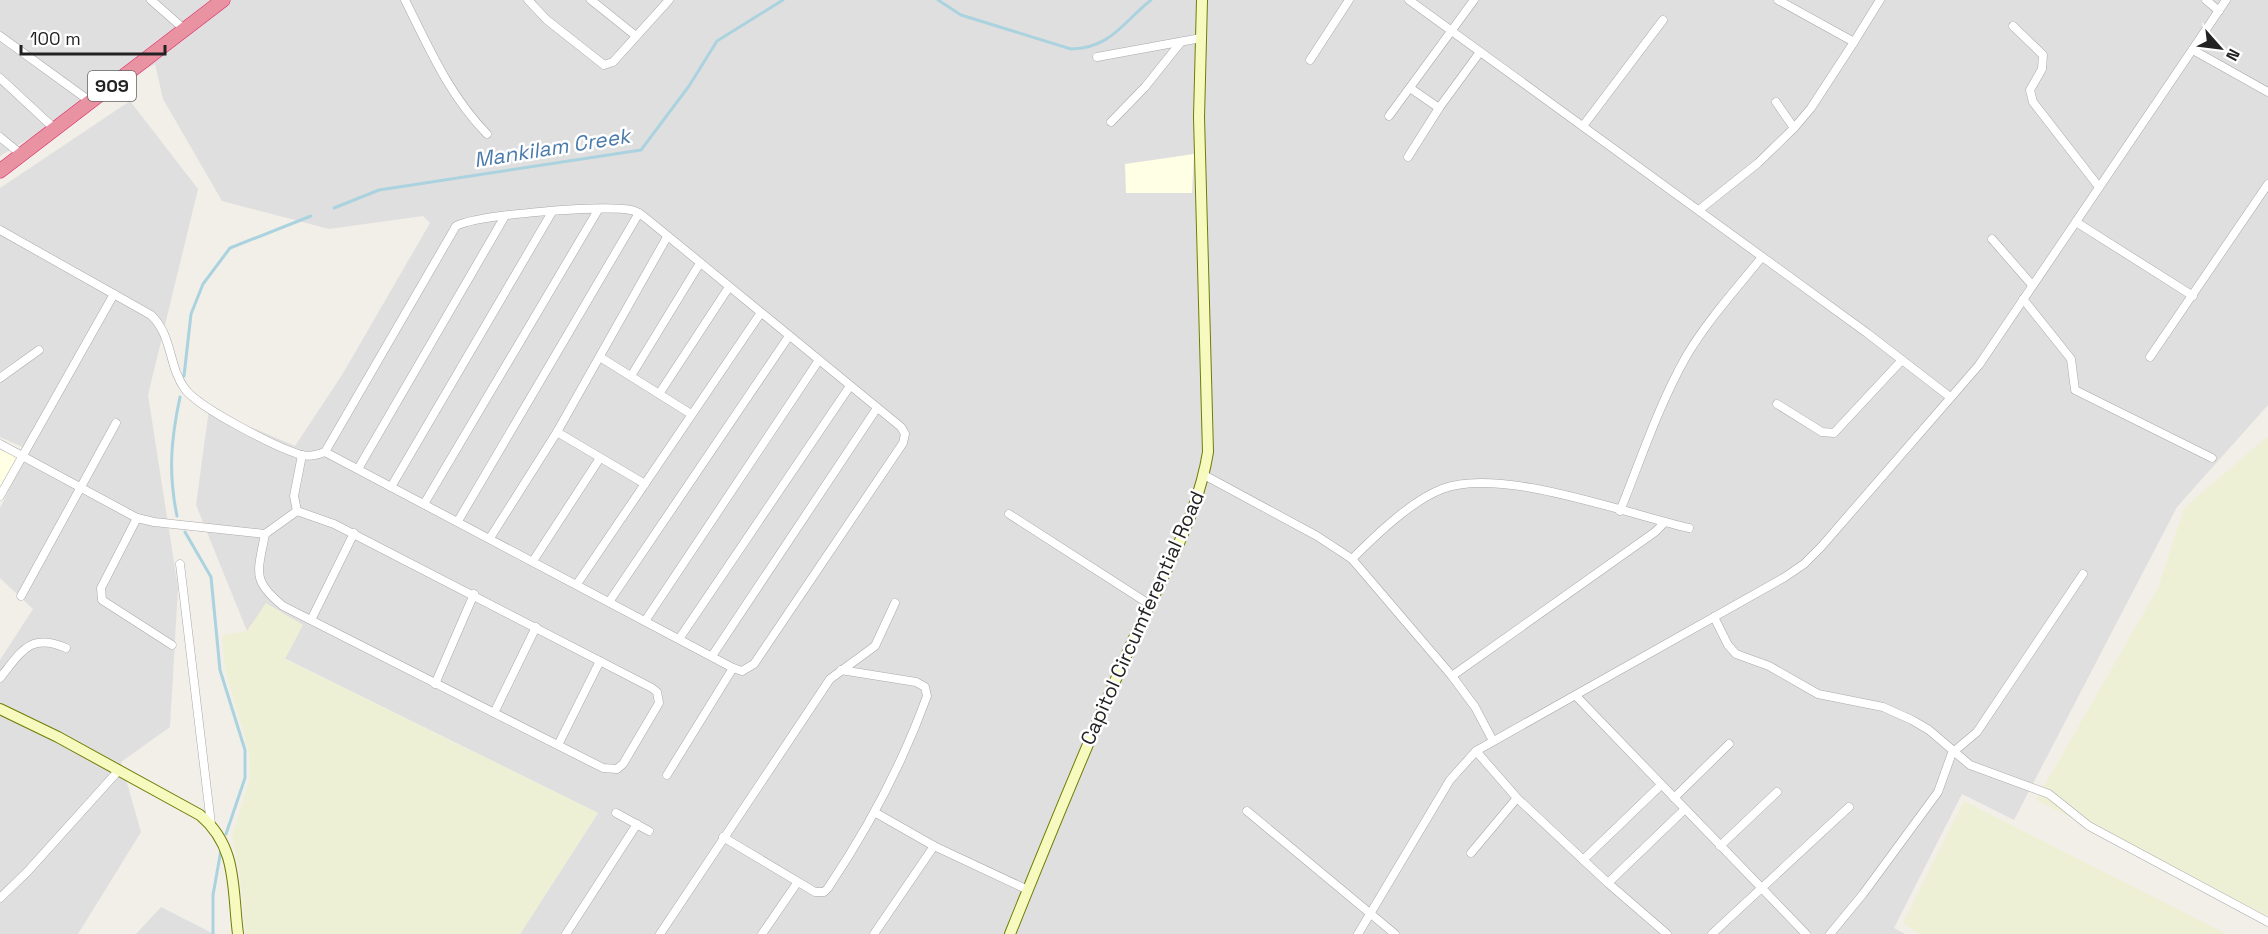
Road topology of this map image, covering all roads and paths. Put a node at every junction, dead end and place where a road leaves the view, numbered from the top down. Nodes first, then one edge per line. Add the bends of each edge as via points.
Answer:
1 (152, 0) edge
2 (223, 0) edge
3 (405, 0) edge
4 (528, 0) edge
5 (591, 0) edge
6 (1202, 0) edge
7 (1349, 0) edge
8 (1409, 0) edge
9 (1474, 0) edge
10 (1778, 0) edge
11 (1880, 0) edge
12 (2206, 0) edge
13 (2226, 0) edge
14 (664, 1) edge
15 (2218, 11) junction
16 (1663, 20) dead end
17 (2013, 26) dead end
18 (184, 29) junction
19 (1452, 32) junction
20 (0, 36) edge
21 (636, 36) junction
22 (1201, 38) junction
23 (1181, 42) junction
24 (1854, 42) junction
25 (2193, 50) junction
26 (1480, 52) junction
27 (1097, 57) dead end
28 (1310, 60) dead end
29 (0, 78) edge
30 (1410, 88) junction
31 (2268, 92) edge
32 (91, 102) junction
33 (1776, 102) dead end
34 (1439, 108) junction
35 (1389, 116) dead end
36 (1111, 122) dead end
37 (1583, 126) junction
38 (1794, 128) junction
39 (56, 130) junction
40 (487, 134) dead end
41 (0, 137) edge
42 (22, 155) junction
43 (1408, 157) dead end
44 (0, 171) edge
45 (2268, 184) edge
46 (2100, 188) junction
47 (598, 210) junction
48 (1699, 210) junction
49 (552, 212) junction
50 (639, 213) junction
51 (505, 216) junction
52 (2076, 222) junction
53 (0, 230) edge
54 (667, 237) junction
55 (1992, 239) dead end
56 (1762, 257) junction
57 (700, 263) junction
58 (2032, 285) junction
59 (729, 287) junction
60 (114, 294) junction
61 (2193, 296) junction
62 (2023, 299) junction
63 (760, 314) junction
64 (789, 336) junction
65 (39, 350) dead end
66 (600, 357) junction
67 (2150, 357) dead end
68 (819, 360) junction
69 (1902, 360) junction
70 (631, 376) junction
71 (0, 378) edge
72 (849, 386) junction
73 (659, 394) junction
74 (1950, 397) junction
75 (1777, 404) dead end
76 (877, 408) junction
77 (691, 414) junction
78 (116, 423) dead end
79 (557, 432) junction
80 (0, 444) edge
81 (325, 452) junction
82 (302, 455) junction
83 (24, 456) junction
84 (600, 458) junction
85 (2212, 458) dead end
86 (358, 470) junction
87 (1204, 476) junction
88 (645, 484) junction
89 (391, 487) junction
90 (82, 488) junction
91 (0, 496) edge
92 (424, 504) junction
93 (297, 511) junction
94 (1620, 511) junction
95 (1009, 514) dead end
96 (137, 518) junction
97 (458, 521) junction
98 (1664, 523) junction
99 (1689, 528) dead end
100 (265, 534) junction
101 (354, 534) junction
102 (490, 538) junction
103 (1352, 559) junction
104 (533, 561) junction
105 (180, 564) dead end
106 (2083, 574) dead end
107 (577, 584) junction
108 (474, 594) junction
109 (21, 596) dead end
110 (609, 602) junction
111 (895, 603) dead end
112 (1149, 604) junction
113 (1714, 617) junction
114 (311, 620) junction
115 (645, 621) junction
116 (536, 627) junction
117 (680, 639) junction
118 (172, 645) dead end
119 (66, 648) dead end
120 (712, 656) junction
121 (600, 661) junction
122 (733, 668) junction
123 (841, 670) junction
124 (1452, 676) junction
125 (0, 678) edge
126 (435, 684) junction
127 (1576, 696) junction
128 (2, 713) edge
129 (494, 713) junction
130 (1493, 741) junction
131 (1730, 744) dead end
132 (558, 745) junction
133 (1476, 752) junction
134 (1952, 753) junction
135 (119, 770) junction
136 (667, 774) dead end
137 (1661, 784) junction
138 (1777, 792) dead end
139 (1517, 798) junction
140 (1674, 798) junction
141 (1849, 807) dead end
142 (1685, 809) junction
143 (1247, 811) dead end
144 (616, 813) dead end
145 (876, 813) junction
146 (211, 824) junction
147 (637, 824) junction
148 (649, 831) dead end
149 (723, 837) junction
150 (934, 846) junction
151 (1720, 846) junction
152 (1471, 853) dead end
153 (1583, 860) junction
154 (797, 883) junction
155 (1608, 883) junction
156 (1762, 889) junction
157 (1028, 890) junction
158 (0, 898) edge
159 (1370, 914) junction
160 (2268, 922) edge
161 (1717, 933) edge
162 (238, 934) edge
163 (566, 934) edge
164 (660, 934) edge
165 (762, 934) edge
166 (874, 934) edge
167 (1010, 934) edge
168 (1358, 934) edge
169 (1395, 934) edge
170 (1667, 934) edge
171 (1806, 934) edge
172 (1830, 934) edge

1 - 18 street
2 - 18 highway, 909
3 - 40 street via 447,83
4 - 21 street via 604,65 613,62
5 - 21 street
6 - 22 main road, Capitol Circumferential Road
7 - 28 street
8 - 19 street
9 - 19 street
10 - 24 street
11 - 24 street
12 - 15 street
13 - 15 street
14 - 21 street
15 - 25 street
16 - 37 street
17 - 46 street via 2043,55 2042,69 2030,90 2033,102
18 - 32 highway, 909
19 - 26 street
19 - 30 street
20 - 32 street
22 - 23 street
22 - 87 main road, Capitol Circumferential Road via 1200,193 1208,452
23 - 27 street
23 - 36 street
24 - 38 street
25 - 31 street
25 - 46 street
26 - 34 street
26 - 37 street
29 - 39 street
30 - 34 street
30 - 35 street
32 - 39 highway, 909
33 - 38 street
34 - 43 street
37 - 48 street
38 - 48 street
39 - 42 highway, 909
41 - 42 street
42 - 44 highway, 909
45 - 61 street
46 - 52 street
47 - 49 street
47 - 50 street
47 - 92 street
48 - 56 street
49 - 51 street
49 - 89 street
50 - 54 street
50 - 97 street
51 - 81 street via 463,223 452,231
51 - 86 street
52 - 58 street
52 - 61 street
53 - 60 street
54 - 57 street
54 - 66 street
55 - 58 street
56 - 69 street
56 - 94 street via 1686,357
57 - 59 street
57 - 70 street
58 - 62 street
59 - 63 street
59 - 73 street
60 - 82 street via 160,324 178,377 192,396 249,431
60 - 83 street
61 - 67 street
62 - 74 street via 1979,364
62 - 85 street via 2071,359 2075,390
63 - 64 street
63 - 77 street
64 - 68 street
64 - 110 street
65 - 71 street
66 - 70 street
66 - 79 street
68 - 72 street
68 - 115 street
69 - 74 street
69 - 75 street via 1834,433 1822,432
70 - 73 street
72 - 76 street
72 - 117 street
73 - 77 street
74 - 113 street via 1804,564
76 - 120 street
76 - 122 street via 903,430 903,443 754,664 742,671
77 - 88 street
78 - 90 street
79 - 84 street
79 - 102 street
80 - 83 street
81 - 82 street
81 - 86 street
82 - 93 street via 294,496
83 - 90 street
83 - 91 street
84 - 88 street
84 - 104 street
86 - 89 street
87 - 103 street
87 - 112 main road, Capitol Circumferential Road via 1186,526
88 - 107 street
89 - 92 street
90 - 96 street
90 - 109 street
92 - 97 street
93 - 100 street
93 - 101 street
94 - 98 street
94 - 103 street via 1512,484 1452,485 1392,522
95 - 112 street
96 - 100 street via 168,525
96 - 118 street via 101,588 102,600
97 - 102 street
98 - 99 street
98 - 124 street
100 - 114 street via 259,570 263,589 283,606
101 - 108 street
101 - 114 street
102 - 104 street
103 - 124 street
104 - 107 street
105 - 146 street
106 - 134 street via 1977,732
107 - 110 street
108 - 116 street
108 - 126 street
110 - 115 street
111 - 123 street via 875,646
112 - 157 main road, Capitol Circumferential Road via 1072,776
113 - 127 street
113 - 134 street via 1736,654 1768,666 1818,694 1894,712 1929,730
114 - 126 street
115 - 117 street
116 - 121 street
116 - 129 street
117 - 120 street
119 - 125 street via 49,640 30,644
120 - 122 street
121 - 132 street
121 - 132 street via 657,692 659,703 617,769 603,768
122 - 136 street
123 - 145 street via 916,681 927,692 898,771
123 - 149 street via 821,691
124 - 130 street
126 - 129 street
127 - 130 street
127 - 137 street
128 - 135 main road
129 - 132 street
130 - 133 street
131 - 140 street
133 - 139 street
133 - 159 street via 1450,780
134 - 160 street via 1985,772 2049,794 2108,837
134 - 172 street via 1938,792
135 - 146 main road
135 - 158 street
137 - 140 street
137 - 153 street
138 - 151 street
139 - 152 street
139 - 153 street
140 - 142 street
141 - 156 street
142 - 151 street
142 - 155 street
143 - 159 street
144 - 147 street
145 - 150 street
145 - 154 street via 824,892
146 - 162 main road via 228,852
147 - 148 street
147 - 163 street
149 - 154 street
149 - 164 street
150 - 157 street
150 - 166 street
151 - 156 street
153 - 155 street
154 - 165 street
155 - 170 street
156 - 161 street
156 - 171 street
157 - 167 main road, Capitol Circumferential Road
159 - 168 street
159 - 169 street

